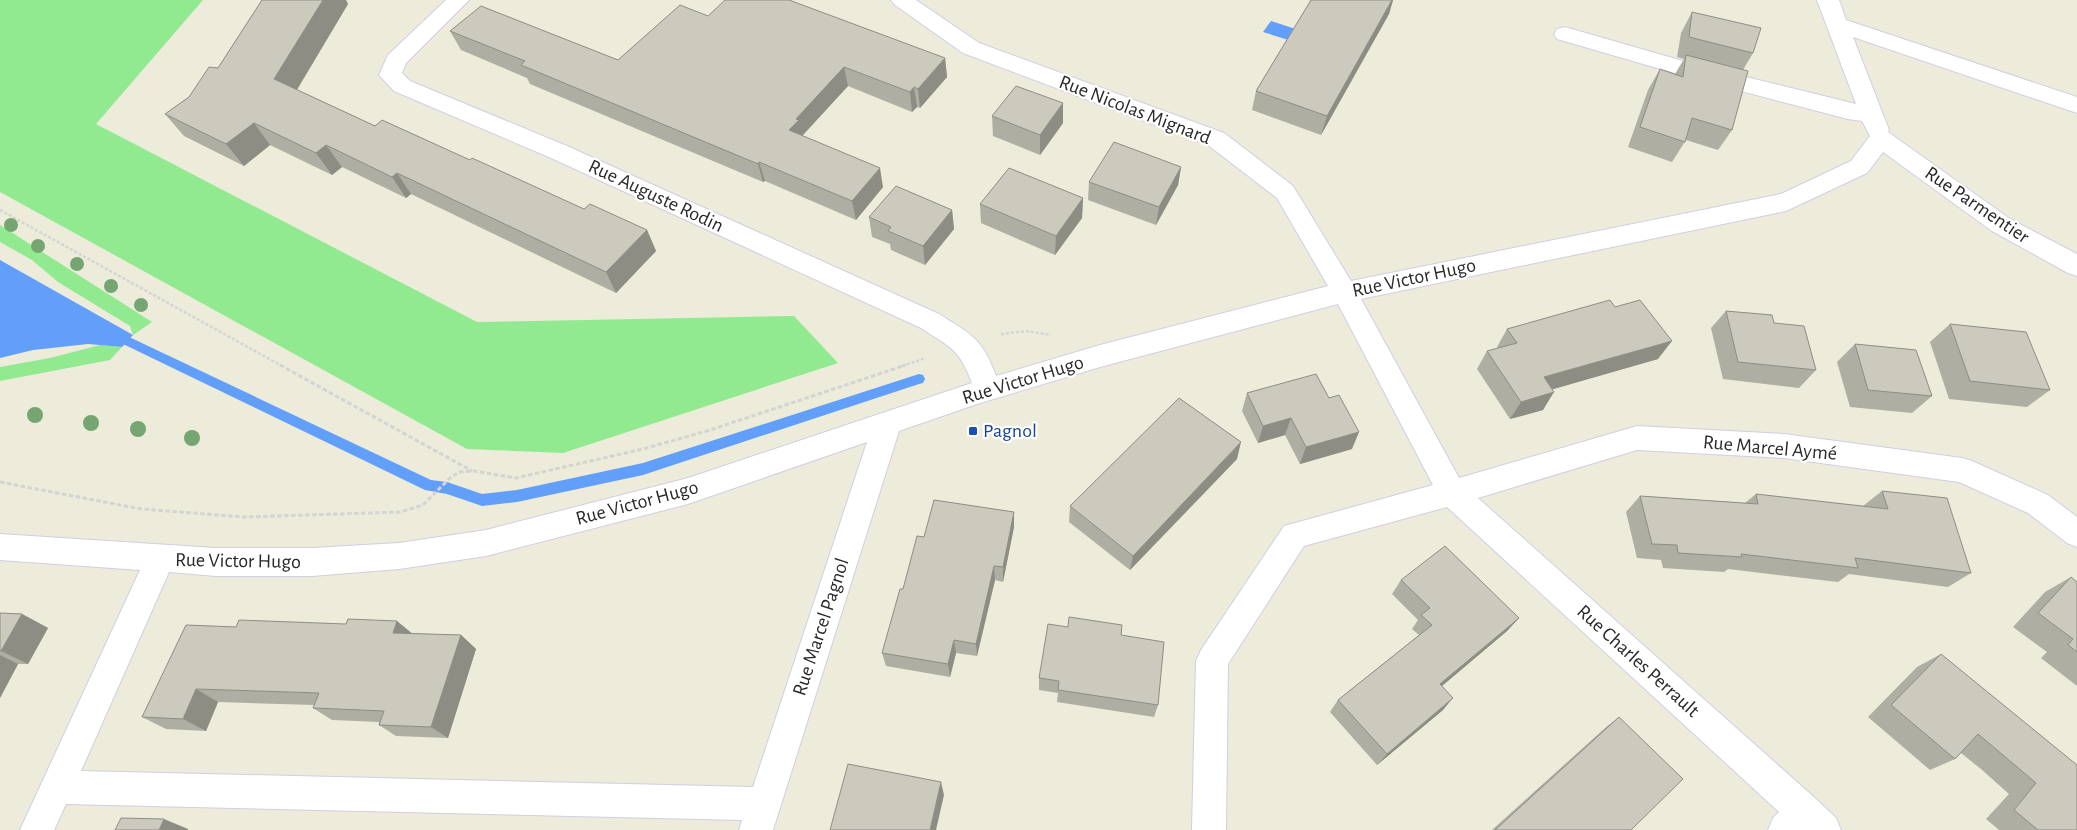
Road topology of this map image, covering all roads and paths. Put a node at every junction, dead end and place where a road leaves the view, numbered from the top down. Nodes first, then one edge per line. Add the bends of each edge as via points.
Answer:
1 (458, 0) edge
2 (902, 0) edge
3 (1828, 0) edge
4 (1837, 24) junction
5 (1565, 34) dead end
6 (2077, 105) edge
7 (1871, 114) junction
8 (1881, 138) junction
9 (0, 210) edge
10 (2077, 266) edge
11 (1345, 292) junction
12 (1052, 336) dead end
13 (966, 344) junction
14 (988, 390) junction
15 (886, 424) junction
16 (474, 471) junction
17 (0, 482) edge
18 (1452, 493) junction
19 (2077, 534) edge
20 (0, 547) edge
21 (160, 559) junction
22 (56, 788) junction
23 (760, 817) edge
24 (1804, 824) edge
25 (37, 830) edge
26 (1208, 830) edge

1 - 13 street, Rue Auguste Rodin via 396,60 390,76 402,86 559,152 930,322
2 - 11 street, Rue Nicolas Mignard via 971,48 1216,139 1284,192
3 - 4 street
4 - 6 street
4 - 7 street
5 - 7 street via 1694,72
7 - 8 street
8 - 10 street, Rue Parmentier via 2001,225
8 - 11 street, Rue Victor Hugo via 1859,167 1786,202
9 - 16 path
11 - 14 street, Rue Victor Hugo via 1100,356
11 - 18 street, Rue Charles Perrault
12 - 13 path via 1034,331 1014,331
13 - 14 street, Rue Auguste Rodin via 977,360
13 - 16 path via 707,431 643,449 516,478
14 - 15 street, Rue Victor Hugo
15 - 21 street, Rue Victor Hugo via 688,491 486,544 399,556 312,562
15 - 23 street, Rue Marcel Pagnol
16 - 17 path via 459,472 423,505 400,512 245,517 141,509
18 - 19 street, Rue Marcel Aymé via 1637,438 1784,446 1962,470 2038,504
18 - 24 street, Rue Charles Perrault
18 - 26 street via 1294,535 1212,661
20 - 21 street, Rue Victor Hugo
21 - 22 street
22 - 23 street
22 - 25 street

